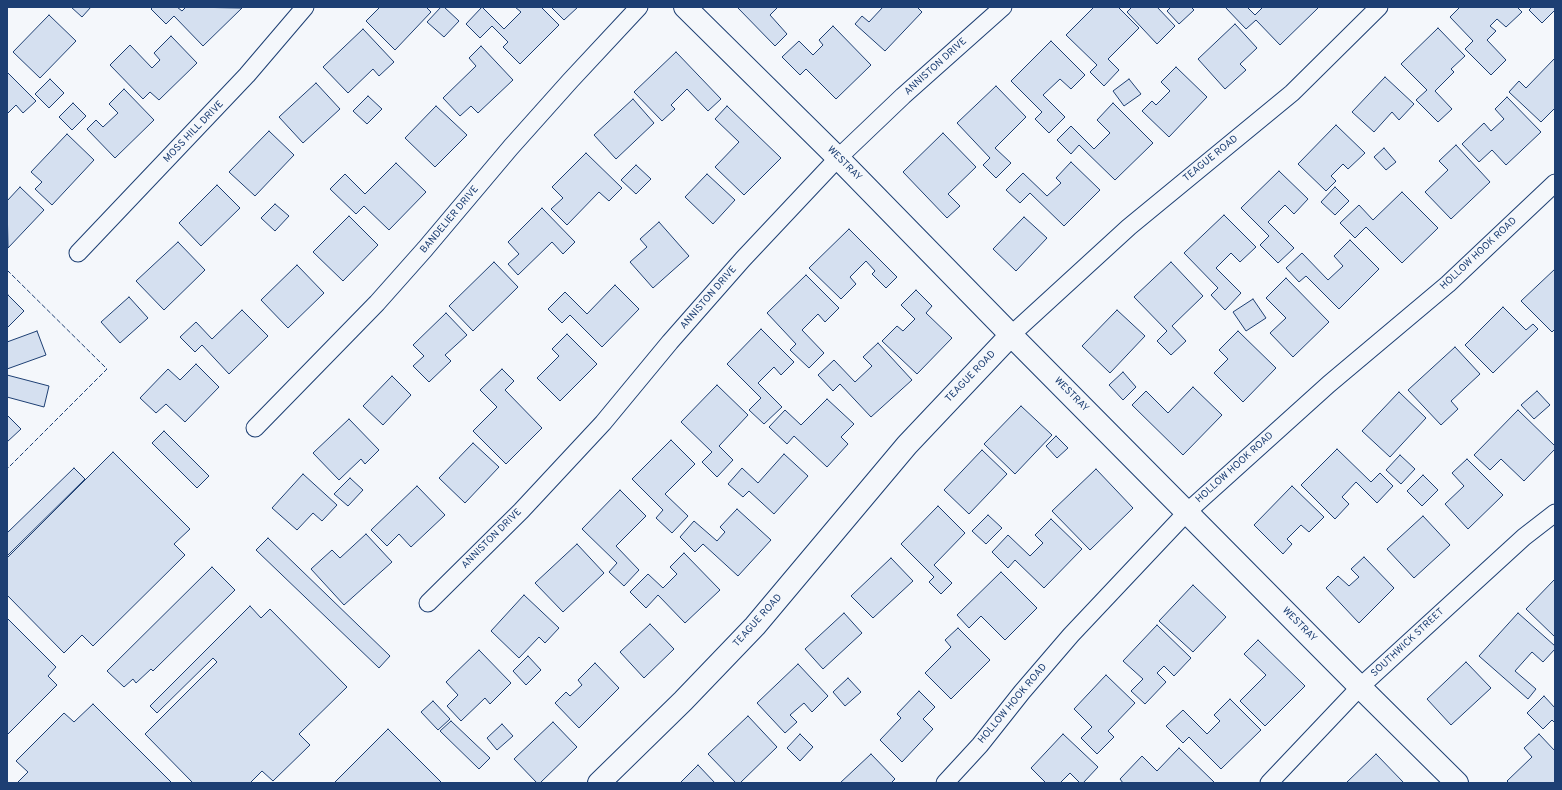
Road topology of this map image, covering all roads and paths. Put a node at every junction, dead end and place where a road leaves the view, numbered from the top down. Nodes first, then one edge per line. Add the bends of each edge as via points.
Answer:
1 (305, 7) edge
2 (639, 7) edge
3 (685, 7) edge
4 (1003, 7) edge
5 (1379, 7) edge
6 (838, 158) junction
7 (1555, 183) edge
8 (78, 253) dead end
9 (1011, 336) junction
10 (255, 428) dead end
11 (1187, 512) junction
12 (1555, 513) edge
13 (428, 602) dead end
14 (1360, 687) junction
15 (599, 783) edge
16 (945, 783) edge
17 (1269, 783) edge
18 (1457, 783) edge

1 - 8 street, MOSS HILL DRIVE via 247,75
2 - 10 street, BANDELIER DRIVE via 536,120 377,303
3 - 6 street, WESTRAY
4 - 6 street, ANNISTON DRIVE
5 - 9 street, TEAGUE ROAD via 1292,93 1129,227
6 - 9 street, WESTRAY
6 - 13 street, ANNISTON DRIVE via 743,259 603,423 521,511
7 - 11 street, HOLLOW HOOK ROAD via 1448,284 1329,384
9 - 11 street, WESTRAY
9 - 15 street, TEAGUE ROAD via 907,445 755,626
11 - 14 street, WESTRAY
11 - 16 street, HOLLOW HOOK ROAD via 1071,635 980,745
12 - 14 street, SOUTHWICK STREET via 1524,537
14 - 17 street, SOUTHWICK STREET
14 - 18 street, WESTRAY

